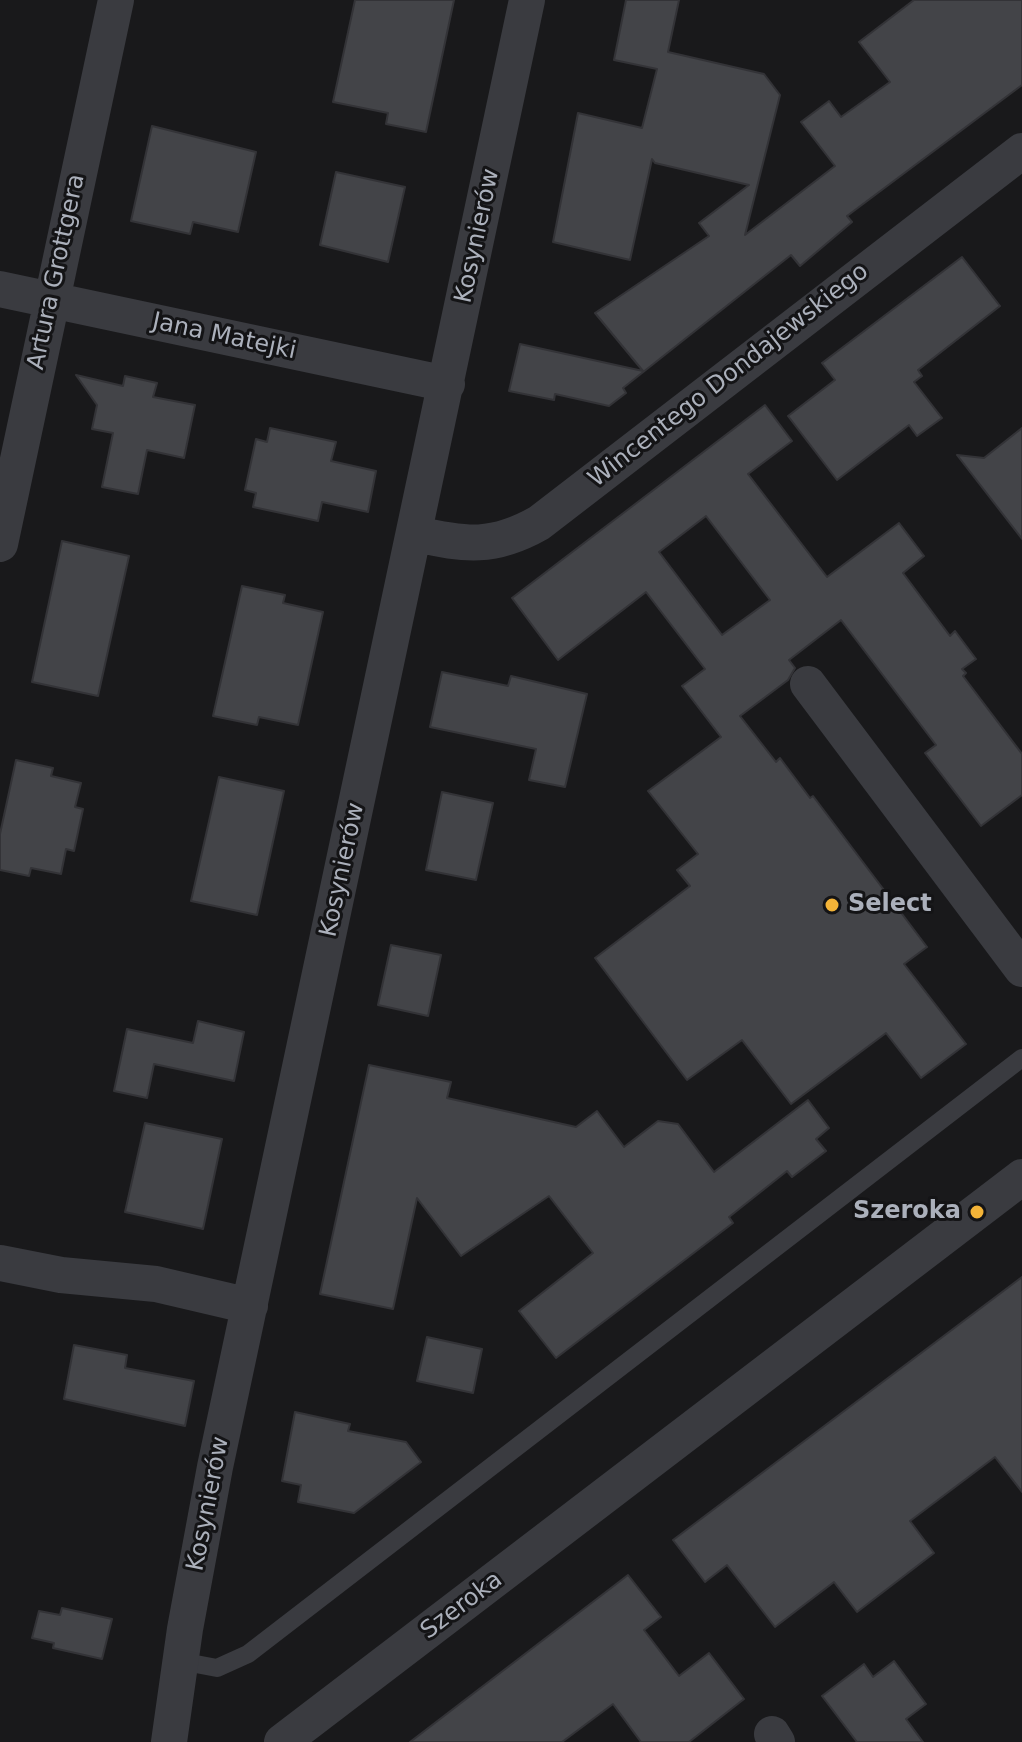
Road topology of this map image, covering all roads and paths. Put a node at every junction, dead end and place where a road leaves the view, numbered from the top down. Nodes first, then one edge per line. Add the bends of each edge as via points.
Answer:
1 (116, 0) edge
2 (527, 0) edge
3 (1022, 151) edge
4 (0, 289) edge
5 (51, 300) junction
6 (447, 384) junction
7 (416, 534) junction
8 (0, 544) edge
9 (808, 684) dead end
10 (1022, 969) edge
11 (1022, 1058) edge
12 (1022, 1177) edge
13 (0, 1263) edge
14 (250, 1306) junction
15 (180, 1661) junction
16 (162, 1738) edge
17 (282, 1742) edge

1 - 5 street, Artura Grottgera
2 - 6 street, Kosynierów
3 - 7 street, Wincentego Dondajewskiego via 539,523 488,544
4 - 5 street, Jana Matejki
5 - 6 street, Jana Matejki
5 - 8 street, Artura Grottgera
6 - 7 street, Kosynierów
7 - 14 street, Kosynierów
9 - 10 street
11 - 15 lane via 248,1654 217,1668
12 - 17 street, Szeroka
13 - 14 street via 156,1284
14 - 15 street, Kosynierów
15 - 16 street, Kosynierów

